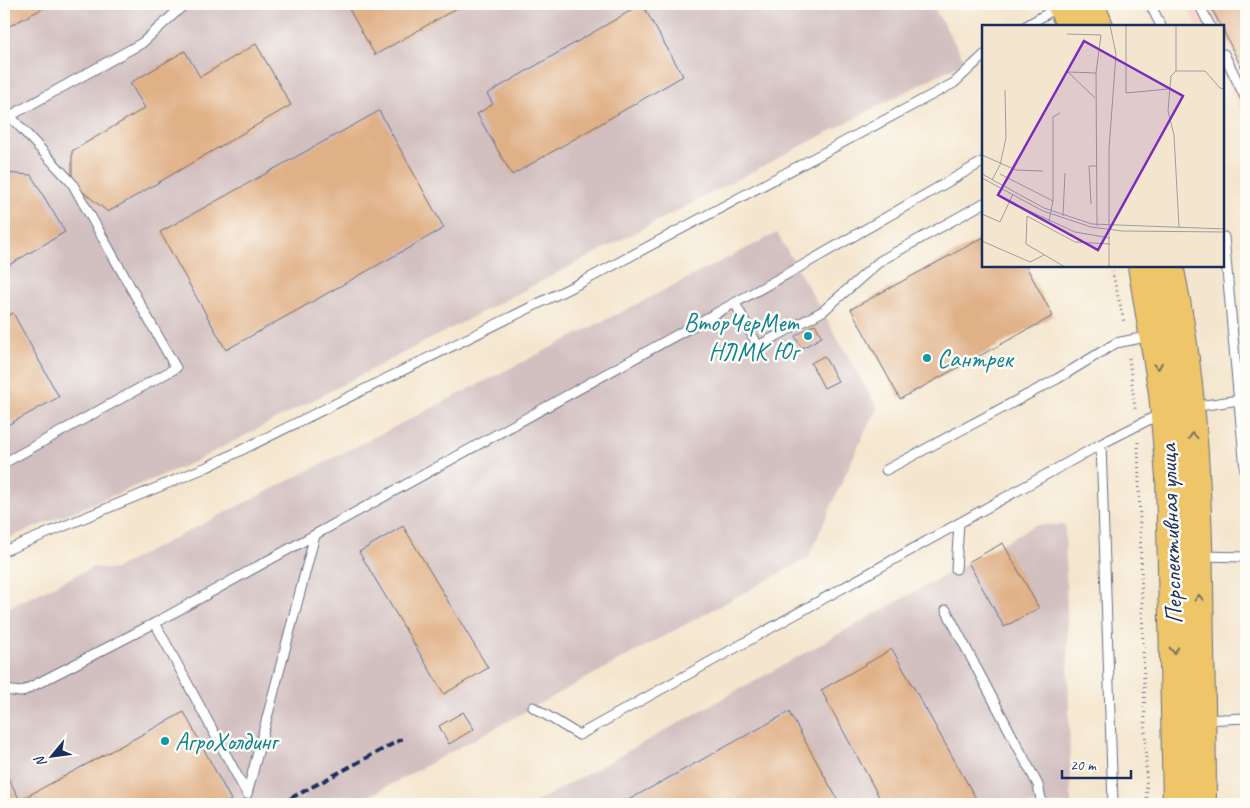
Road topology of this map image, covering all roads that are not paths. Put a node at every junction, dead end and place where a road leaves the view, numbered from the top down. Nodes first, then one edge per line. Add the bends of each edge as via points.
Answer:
1 (185, 4) edge
2 (1090, 4) edge
3 (1150, 4) edge
4 (1199, 4) edge
5 (1064, 10) edge
6 (1028, 25) edge
7 (1099, 25) edge
8 (1160, 25) edge
9 (1210, 25) edge
10 (1225, 56) edge
11 (982, 57) edge
12 (1246, 99) edge
13 (7, 116) edge
14 (982, 162) edge
15 (982, 204) edge
16 (1225, 248) edge
17 (1142, 268) edge
18 (1169, 268) edge
19 (734, 303) junction
20 (1159, 334) junction
21 (1239, 400) junction
22 (1178, 409) junction
23 (1101, 444) junction
24 (4, 463) edge
25 (886, 470) dead end
26 (1246, 480) edge
27 (959, 523) junction
28 (315, 535) junction
29 (4, 550) edge
30 (1185, 556) junction
31 (1246, 557) edge
32 (956, 569) dead end
33 (946, 610) dead end
34 (155, 623) junction
35 (4, 690) edge
36 (533, 707) dead end
37 (1246, 718) edge
38 (1189, 721) junction
39 (1042, 804) edge
40 (1113, 804) edge
41 (1177, 804) edge
42 (1202, 804) edge

1 - 13 lane via 142,43
2 - 7 main road
3 - 8 lane
4 - 9 lane
5 - 6 lane
10 - 12 lane
11 - 29 lane via 954,83 584,281 207,467
13 - 24 lane via 72,183 176,368
14 - 19 lane
15 - 19 lane via 880,260 823,311 758,346
16 - 21 lane
17 - 20 main road, Перспективная улица
18 - 20 main road, Перспективная улица
19 - 28 lane
20 - 22 main road, Перспективная улица
20 - 25 lane via 1116,343
21 - 22 lane
21 - 26 lane
22 - 23 lane
22 - 30 main road, Перспективная улица via 1170,476
23 - 27 lane
23 - 40 lane
27 - 32 lane
27 - 36 lane via 579,735
28 - 34 lane
28 - 34 lane via 247,794
30 - 31 lane
30 - 38 main road, Перспективная улица
33 - 39 lane via 1038,785
34 - 35 lane via 21,692
37 - 38 lane
38 - 41 main road, Перспективная улица
38 - 42 main road, Перспективная улица

